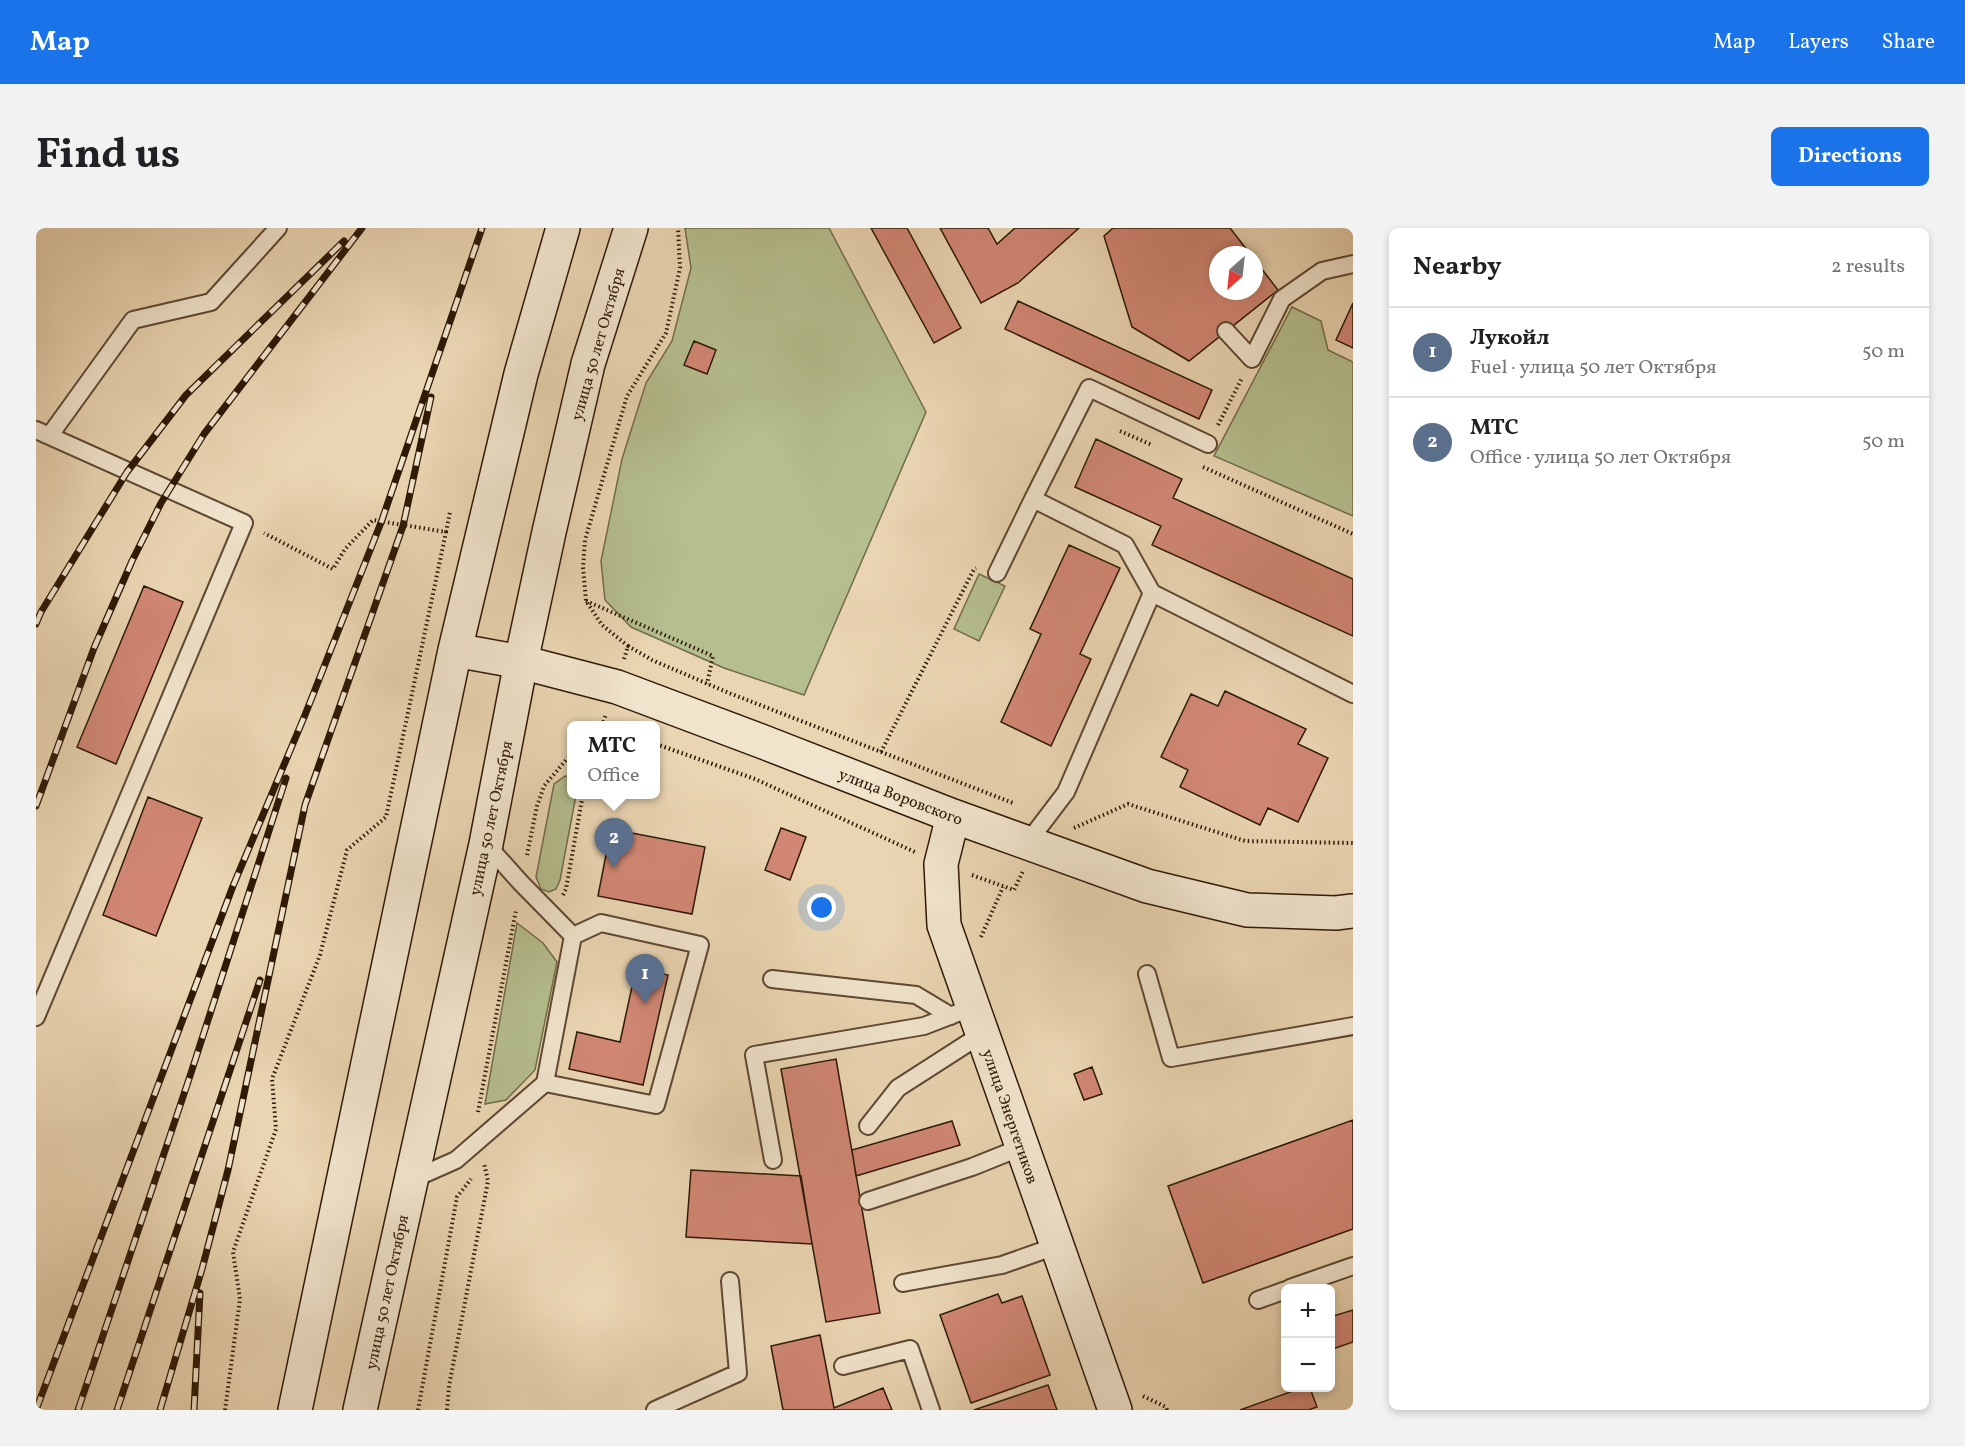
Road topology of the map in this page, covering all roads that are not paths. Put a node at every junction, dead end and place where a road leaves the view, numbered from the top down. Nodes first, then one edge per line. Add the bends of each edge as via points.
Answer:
1 (278, 228) edge
2 (563, 228) edge
3 (631, 228) edge
4 (1353, 264) edge
5 (1226, 331) dead end
6 (43, 432) edge
7 (1208, 444) road end
8 (1033, 499) junction
9 (1000, 568) road end
10 (1152, 593) junction
11 (455, 650) junction
12 (521, 662) junction
13 (1353, 694) edge
14 (953, 816) junction
15 (1028, 842) junction
16 (486, 844) junction
17 (1353, 911) edge
18 (573, 936) junction
19 (1147, 974) dead end
20 (772, 979) dead end
21 (36, 1017) edge
22 (969, 1019) junction
23 (1353, 1026) edge
24 (545, 1083) junction
25 (868, 1126) dead end
26 (1022, 1147) junction
27 (773, 1161) dead end
28 (410, 1181) junction
29 (868, 1201) dead end
30 (1056, 1245) junction
31 (1353, 1266) edge
32 (730, 1281) dead end
33 (903, 1283) dead end
34 (1301, 1284) edge
35 (1281, 1292) edge
36 (1258, 1300) dead end
37 (843, 1366) dead end
38 (295, 1410) edge
39 (360, 1410) edge
40 (655, 1410) edge
41 (931, 1410) edge
42 (1114, 1410) edge

1 - 6 lane via 211,302 133,320
2 - 11 main road via 520,374
3 - 12 main road, улица 50 лет Октября via 588,364
4 - 5 lane via 1322,271 1282,299 1252,359
6 - 21 lane via 244,523
7 - 8 lane via 1089,388
8 - 9 lane
8 - 10 lane via 1125,545
10 - 13 lane
10 - 15 lane via 1066,792
11 - 12 main road, улица Воровского
11 - 38 main road
12 - 14 main road, улица Воровского via 616,687
12 - 16 main road, улица 50 лет Октября
14 - 15 main road, улица Воровского
14 - 22 main road, улица Энергетиков via 941,864 944,925
15 - 17 main road, улица Воровского via 1147,886 1247,910
16 - 18 lane
16 - 28 main road, улица 50 лет Октября
18 - 24 lane
18 - 24 lane via 601,923 700,945 656,1105
19 - 23 lane via 1171,1058
20 - 22 lane via 916,995
22 - 25 lane via 898,1088
22 - 26 main road, улица Энергетиков
22 - 27 lane via 754,1055
24 - 28 lane via 456,1160
26 - 29 lane
26 - 30 main road, улица Энергетиков
28 - 39 main road, улица 50 лет Октября
30 - 33 lane via 1002,1265
30 - 42 main road, улица Энергетиков
31 - 34 lane
32 - 40 lane via 738,1373
35 - 36 lane
37 - 41 lane via 910,1349

